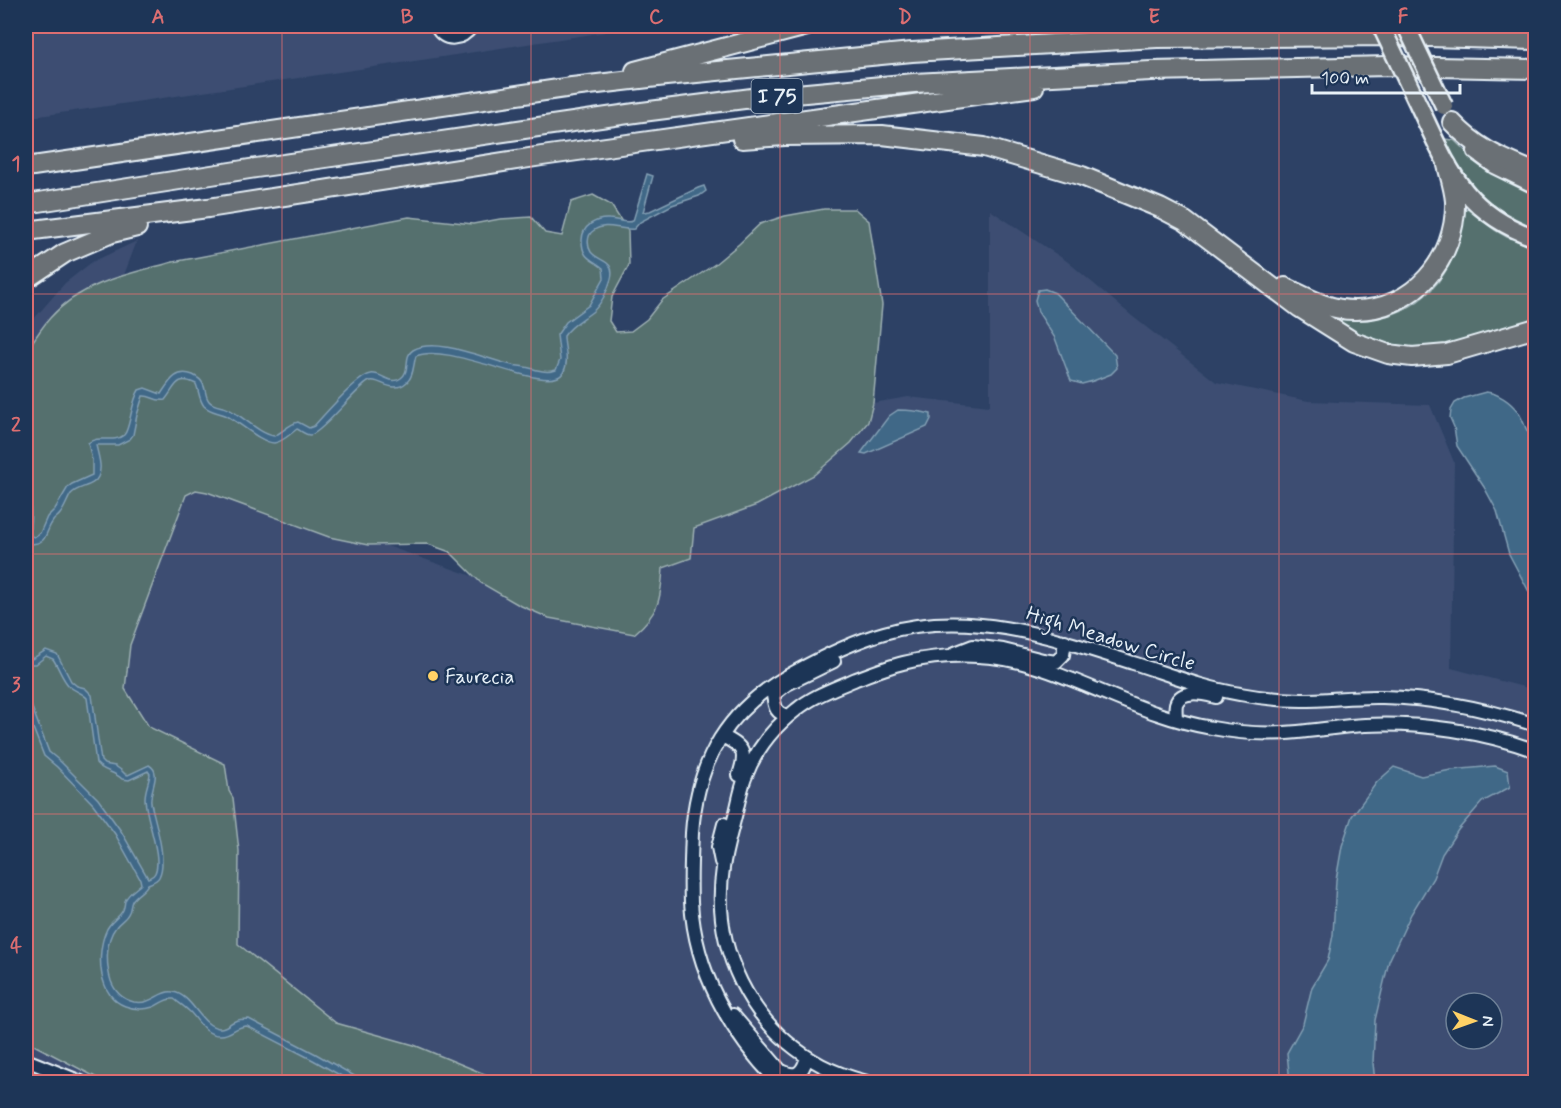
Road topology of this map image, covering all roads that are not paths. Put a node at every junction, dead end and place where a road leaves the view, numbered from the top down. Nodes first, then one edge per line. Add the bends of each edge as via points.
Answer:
1 (436, 26) edge
2 (472, 26) edge
3 (807, 26) edge
4 (1381, 26) edge
5 (1406, 26) edge
6 (1536, 40) edge
7 (1536, 69) edge
8 (1151, 71) junction
9 (572, 87) junction
10 (1448, 114) junction
11 (542, 156) junction
12 (26, 162) edge
13 (48, 163) junction
14 (1447, 165) junction
15 (26, 167) edge
16 (1536, 173) edge
17 (1536, 184) edge
18 (26, 204) edge
19 (208, 208) junction
20 (26, 231) edge
21 (1536, 238) edge
22 (1251, 270) junction
23 (26, 279) edge
24 (1536, 328) edge
25 (857, 641) junction
26 (1065, 641) junction
27 (948, 656) junction
28 (1283, 700) junction
29 (788, 716) junction
30 (1176, 719) junction
31 (1536, 724) edge
32 (722, 736) junction
33 (1536, 751) edge
34 (722, 869) junction
35 (722, 1008) junction
36 (807, 1057) junction
37 (26, 1060) edge
38 (81, 1083) edge
39 (778, 1083) edge
40 (822, 1083) edge
41 (840, 1083) edge
42 (867, 1083) edge

1 - 2 street via 451,38 462,36
3 - 9 highway
4 - 14 main road, bridge
5 - 10 main road, bridge
6 - 9 highway, I 75 via 1395,36 1157,38 912,52
7 - 8 highway, I 75 via 1388,66
8 - 11 highway
8 - 18 highway, I 75 via 914,83 752,98
9 - 13 highway, I 75
10 - 16 highway via 1479,147
10 - 17 main road via 1466,141 1485,158
11 - 19 highway
11 - 22 highway via 785,136 882,135 984,147 1082,176 1160,208 1185,221
12 - 13 highway
13 - 15 highway, I 75
14 - 21 main road via 1468,196 1484,211 1505,226
14 - 22 highway via 1455,204 1449,240 1433,271 1398,301 1365,310 1330,307
19 - 20 highway
19 - 23 highway via 112,233 65,254
22 - 24 highway via 1334,330 1388,354 1447,354
25 - 26 street, High Meadow Circle via 918,625 971,624 1010,628
25 - 29 street via 846,655 787,684 774,695 775,707 781,715
25 - 32 street, High Meadow Circle via 770,685 740,711
26 - 27 street via 1063,655 1056,662 972,646
26 - 28 street, High Meadow Circle via 1201,686
27 - 29 street via 923,658 879,670 816,696
27 - 30 street via 1027,664
28 - 30 street via 1270,706 1192,692 1176,704
28 - 31 street, High Meadow Circle via 1423,700 1478,708
29 - 34 street via 765,741 743,782
30 - 33 street via 1208,728 1254,732 1297,733 1368,725 1436,729
32 - 34 street via 739,744 744,754 718,847
32 - 35 street, High Meadow Circle via 705,767 694,812 690,886 702,962
34 - 36 street via 724,932 733,966 750,1000 774,1029
35 - 36 street via 734,1016 780,1070 794,1075 801,1071
35 - 39 street, High Meadow Circle via 753,1056
36 - 42 street
37 - 38 street
40 - 41 street

